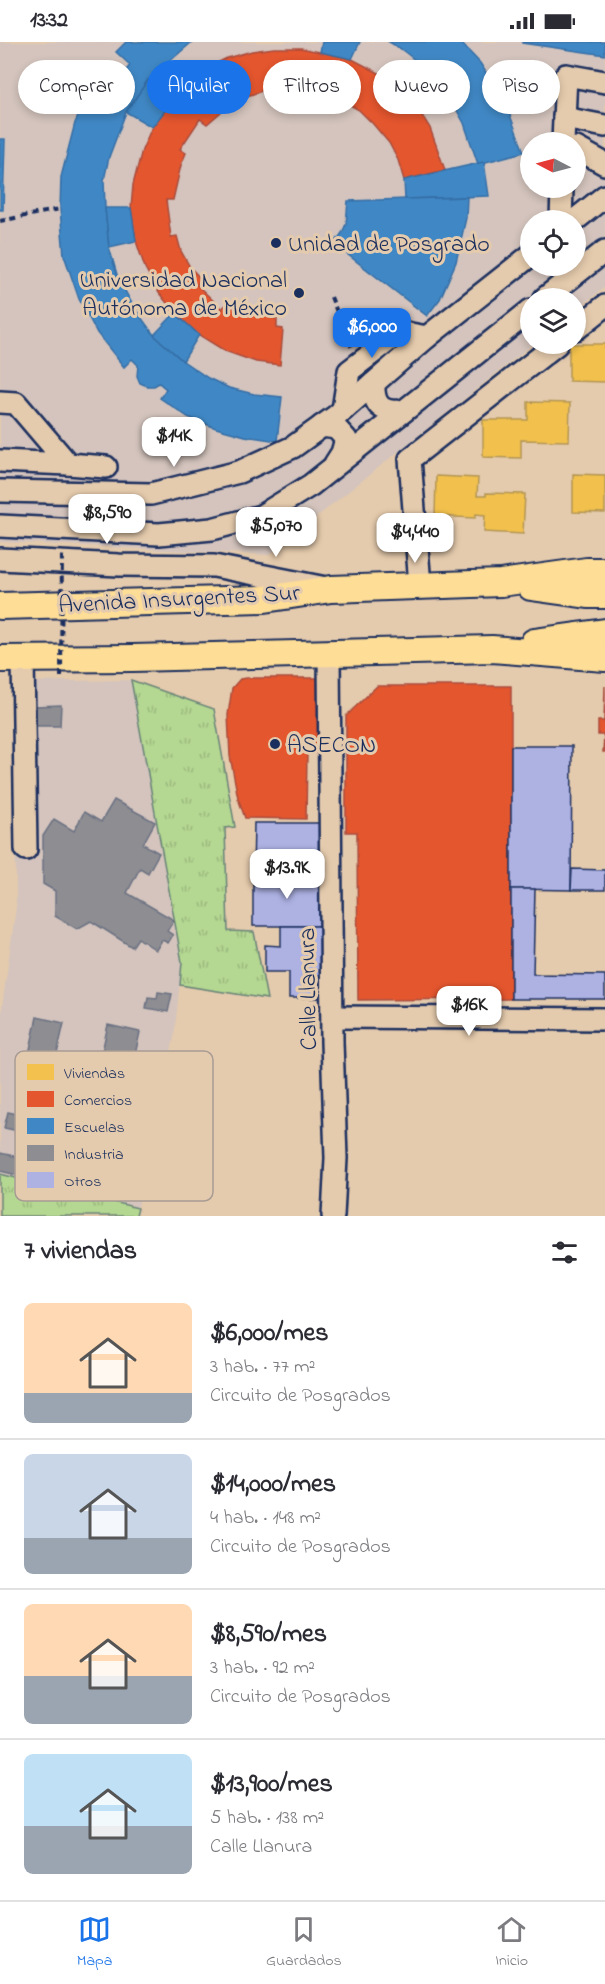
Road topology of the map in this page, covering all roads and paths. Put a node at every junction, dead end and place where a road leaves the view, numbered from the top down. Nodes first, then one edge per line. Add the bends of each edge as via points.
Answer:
1 (605, 82) edge
2 (564, 118) junction
3 (605, 126) edge
4 (566, 132) edge
5 (586, 153) edge
6 (605, 164) edge
7 (605, 196) edge
8 (60, 209) dead end
9 (586, 211) edge
10 (0, 221) edge
11 (605, 251) edge
12 (520, 264) edge
13 (558, 288) edge
14 (331, 297) dead end
15 (605, 306) edge
16 (520, 319) edge
17 (586, 321) edge
18 (427, 338) junction
19 (544, 354) edge
20 (358, 364) junction
21 (374, 383) junction
22 (0, 402) edge
23 (344, 410) junction
24 (403, 411) junction
25 (322, 426) junction
26 (0, 461) edge
27 (68, 464) junction
28 (335, 464) junction
29 (106, 466) dead end
30 (0, 491) edge
31 (0, 526) edge
32 (62, 550) dead end
33 (0, 559) edge
34 (605, 571) edge
35 (501, 583) junction
36 (420, 585) junction
37 (331, 589) junction
38 (605, 595) edge
39 (0, 606) edge
40 (605, 632) edge
41 (492, 648) junction
42 (329, 653) junction
43 (605, 658) edge
44 (12, 659) edge
45 (61, 676) dead end
46 (26, 849) dead end
47 (333, 1017) junction
48 (605, 1019) edge
49 (333, 1216) edge

1 - 2 street via 566,75
2 - 3 street
2 - 4 street
5 - 6 street
7 - 9 street
8 - 10 path
11 - 13 street
12 - 18 street
14 - 20 path
15 - 17 street
16 - 24 street
18 - 20 street via 400,332
18 - 21 street
19 - 36 street via 410,459
20 - 23 street via 349,371
21 - 23 street
21 - 24 street via 374,396 380,407 391,412
22 - 27 street via 16,403
23 - 25 street
24 - 28 street
25 - 28 street via 336,428 346,439
25 - 30 street via 293,447 238,472 151,494
26 - 27 street
27 - 29 street
28 - 31 street via 311,485 261,516 212,529 159,534
32 - 45 path, bridge
33 - 37 street via 214,566
34 - 35 main road, Avenida Insurgentes Sur
35 - 36 main road, Avenida Insurgentes Sur
35 - 38 main road, Avenida Insurgentes Sur
36 - 37 main road, Avenida Insurgentes Sur
37 - 39 main road, Avenida Insurgentes Sur via 265,599
40 - 41 main road
41 - 42 main road
41 - 43 main road
42 - 44 main road
42 - 47 street, Calle Llanura
44 - 46 street
47 - 48 street
47 - 49 street, Calle Llanura

